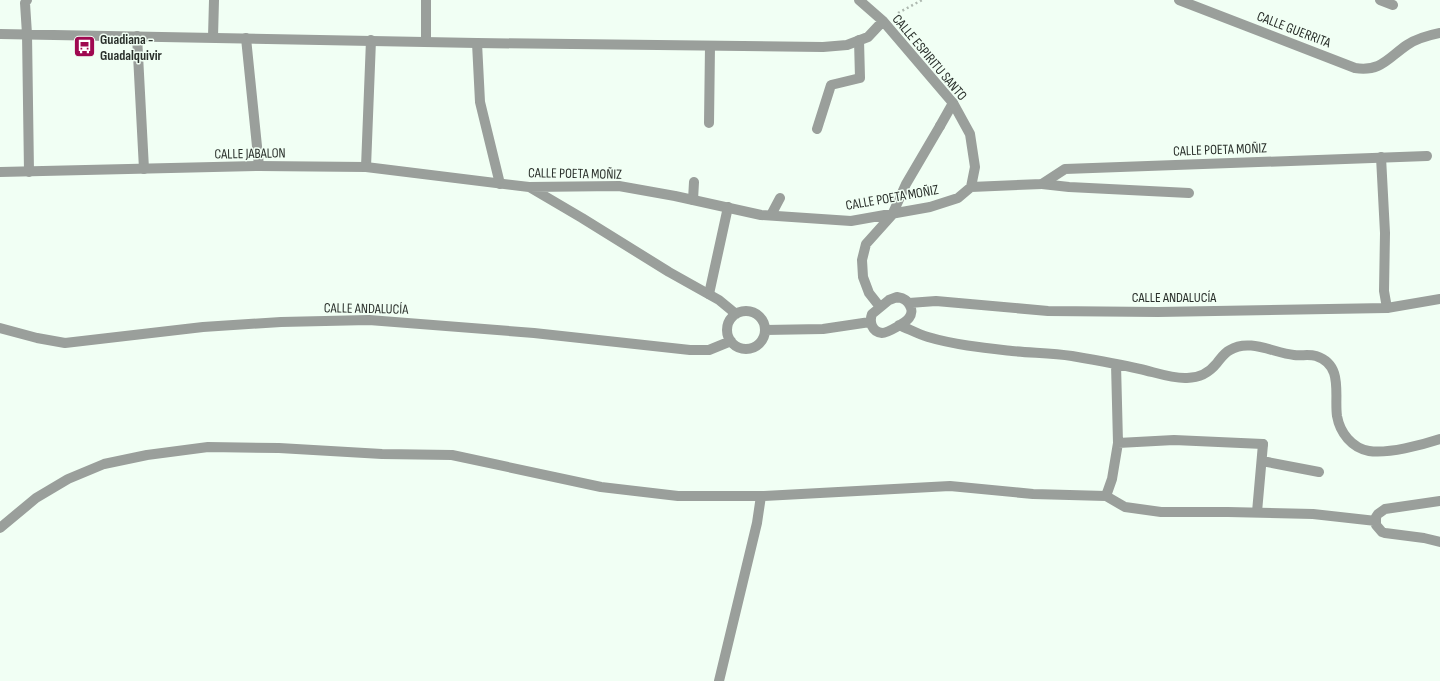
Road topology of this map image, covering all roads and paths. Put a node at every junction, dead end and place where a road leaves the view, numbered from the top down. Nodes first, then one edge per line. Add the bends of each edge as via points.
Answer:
1 (28, 0) edge
2 (214, 0) edge
3 (426, 0) edge
4 (859, 0) edge
5 (922, 0) edge
6 (1179, 0) edge
7 (1380, 0) edge
8 (1393, 5) dead end
9 (883, 21) junction
10 (1440, 33) edge
11 (0, 34) edge
12 (27, 34) junction
13 (137, 36) junction
14 (213, 37) junction
15 (246, 38) junction
16 (371, 40) junction
17 (859, 40) junction
18 (426, 41) junction
19 (478, 43) junction
20 (710, 46) junction
21 (953, 103) junction
22 (709, 123) dead end
23 (817, 129) dead end
24 (1427, 156) dead end
25 (1382, 157) junction
26 (259, 166) junction
27 (366, 167) junction
28 (144, 169) junction
29 (0, 172) edge
30 (29, 172) junction
31 (694, 182) dead end
32 (500, 184) junction
33 (1042, 184) junction
34 (529, 187) junction
35 (972, 187) junction
36 (1188, 193) dead end
37 (780, 198) dead end
38 (693, 200) junction
39 (728, 208) junction
40 (771, 215) junction
41 (892, 215) junction
42 (709, 294) junction
43 (1440, 299) edge
44 (909, 303) junction
45 (880, 307) junction
46 (1387, 308) junction
47 (736, 314) junction
48 (870, 322) junction
49 (899, 325) junction
50 (0, 328) edge
51 (765, 330) junction
52 (731, 341) junction
53 (1116, 364) junction
54 (1440, 439) edge
55 (1118, 443) junction
56 (1262, 461) junction
57 (1319, 472) dead end
58 (761, 496) junction
59 (1106, 496) junction
60 (1440, 501) edge
61 (1257, 512) junction
62 (1376, 522) junction
63 (0, 528) edge
64 (1440, 542) edge
65 (719, 681) edge

1 - 12 street via 25,3
2 - 14 street
3 - 18 street
4 - 9 street, CALLE ESPIRITU SANTO
5 - 9 path
6 - 10 street, CALLE GUERRITA via 1366,70 1377,67 1409,44
7 - 8 street
9 - 17 street via 868,37
9 - 21 street, CALLE ESPIRITU SANTO
11 - 12 street
12 - 13 street
12 - 30 street
13 - 14 street
13 - 28 street
14 - 15 street
15 - 16 street
15 - 26 street
16 - 18 street
16 - 27 street
17 - 20 street via 847,45 822,47
17 - 23 street via 860,78 831,85
18 - 19 street
19 - 20 street
19 - 32 street via 480,102
20 - 22 street
21 - 35 street, CALLE ESPIRITU SANTO via 970,134 975,168
21 - 41 street via 906,184
24 - 25 street, CALLE POETA MOÑIZ
25 - 33 street, CALLE POETA MOÑIZ via 1065,169
25 - 46 street via 1384,291
26 - 27 street, CALLE JABALON
26 - 28 street, CALLE JABALON
27 - 32 street, CALLE JABALON
28 - 30 street, CALLE JABALON
29 - 30 street, CALLE JABALON
31 - 38 street
32 - 34 street, CALLE POETA MOÑIZ
33 - 35 street
33 - 36 street
34 - 38 street, CALLE POETA MOÑIZ via 619,186
34 - 42 street
35 - 41 street, CALLE POETA MOÑIZ via 958,198
37 - 40 street
38 - 39 street, CALLE POETA MOÑIZ
39 - 40 street, CALLE POETA MOÑIZ
39 - 42 street
40 - 41 street, CALLE POETA MOÑIZ via 851,221
41 - 45 street via 866,244 862,260 863,277 869,293
42 - 47 street
43 - 46 street, CALLE ANDALUCÍA
44 - 45 street via 898,297
44 - 46 street, CALLE ANDALUCÍA via 936,301 1048,310 1158,312
44 - 49 street via 911,315
45 - 48 street via 872,314
47 - 51 street via 750,311 757,314
47 - 52 street via 728,326
48 - 49 street via 874,330 882,333
48 - 51 street via 822,329
49 - 53 street via 928,337 957,343
50 - 52 street, CALLE ANDALUCÍA via 65,343 211,327 369,320 534,333 690,350 708,350
51 - 52 street via 757,346 743,349
53 - 54 street via 1185,378 1197,377 1208,372 1230,349 1239,346 1249,345 1294,355 1315,355 1325,360 1332,368 1336,378 1337,416 1340,428 1346,438 1356,446 1380,452 1422,445
53 - 55 street
55 - 56 street via 1174,440 1263,444
55 - 59 street via 1112,480
56 - 57 street
56 - 61 street
58 - 59 street via 950,486 1033,494
58 - 63 street via 678,496 601,487 452,455 208,447 104,464 68,479 36,498
58 - 65 street via 757,523
59 - 61 street via 1125,507 1161,512
60 - 62 street via 1385,509 1378,514
61 - 62 street via 1313,514
62 - 64 street via 1378,529 1385,533

